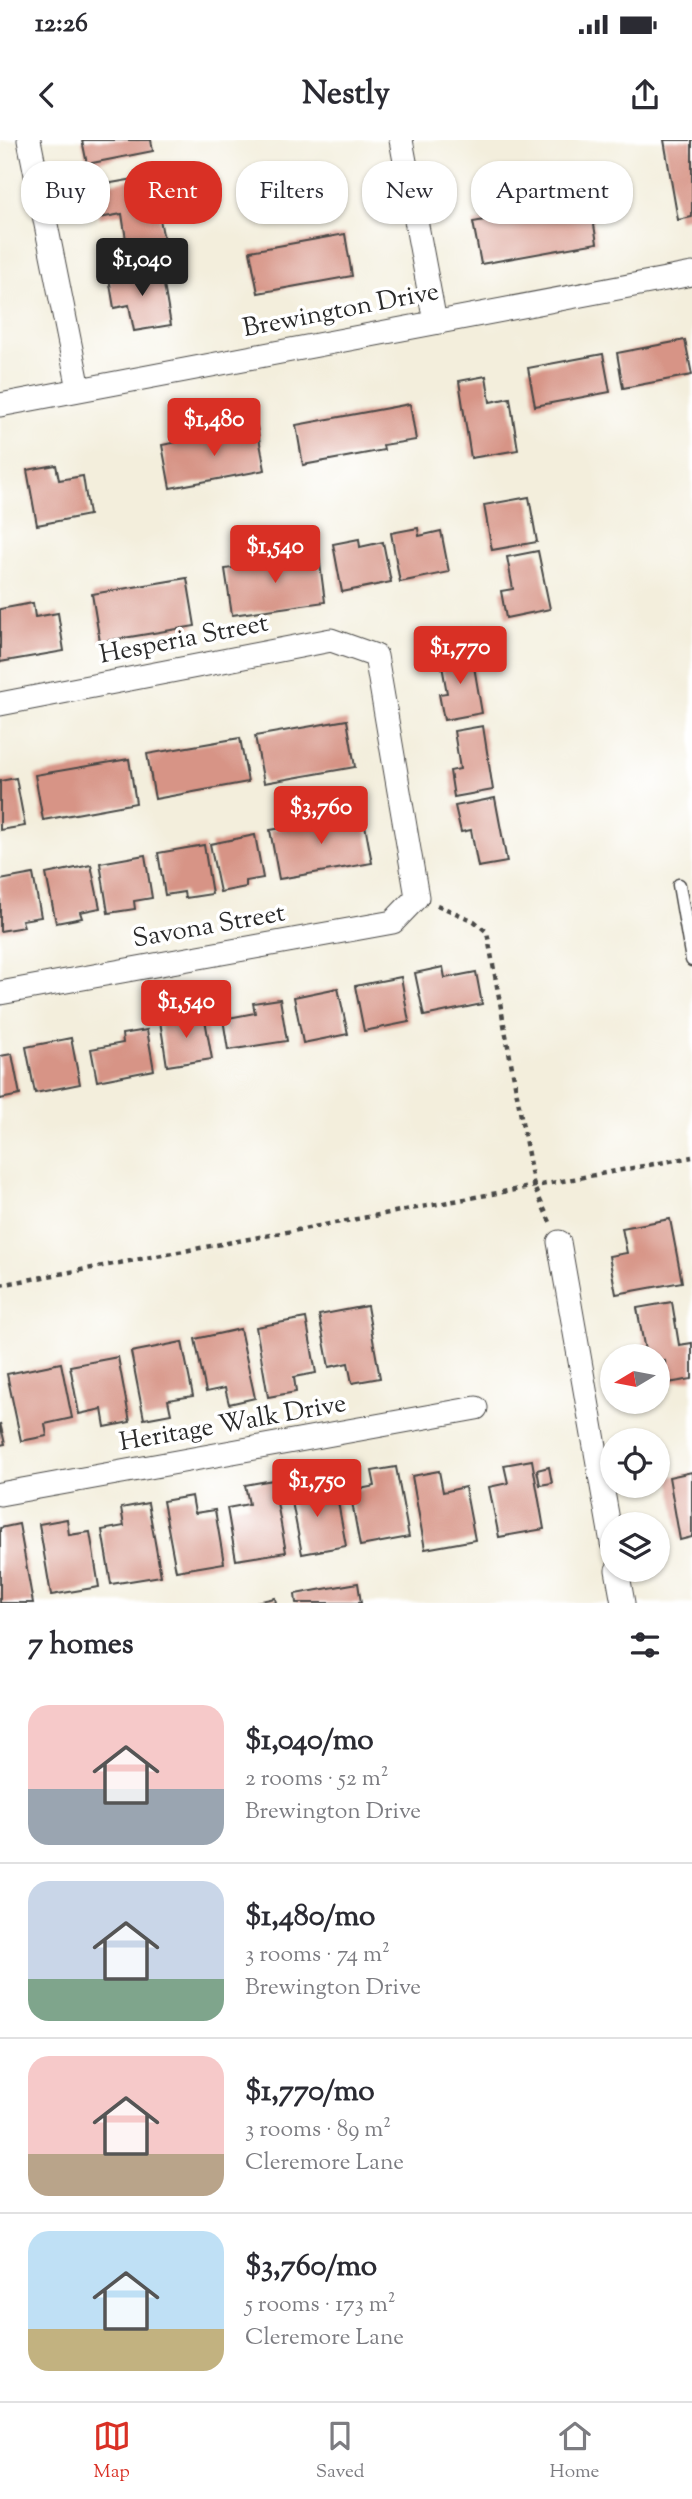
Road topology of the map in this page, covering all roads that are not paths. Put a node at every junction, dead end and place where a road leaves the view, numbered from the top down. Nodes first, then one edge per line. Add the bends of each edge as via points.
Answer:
1 (29, 140) edge
2 (401, 140) edge
3 (692, 274) edge
4 (435, 322) junction
5 (79, 389) junction
6 (0, 405) edge
7 (0, 704) edge
8 (679, 885) dead end
9 (417, 897) joint
10 (692, 960) edge
11 (0, 993) edge
12 (559, 1242) road end
13 (476, 1408) dead end
14 (0, 1494) edge
15 (607, 1512) edge
16 (619, 1582) edge
17 (623, 1603) edge

1 - 5 street
2 - 4 street
3 - 4 street, Brewington Drive
4 - 5 street, Brewington Drive
5 - 6 street, Brewington Drive
7 - 9 street, Hesperia Street via 331,640 376,656
8 - 10 lane
9 - 11 street, Savona Street via 393,922
12 - 15 street
13 - 14 street, Heritage Walk Drive
16 - 17 street

